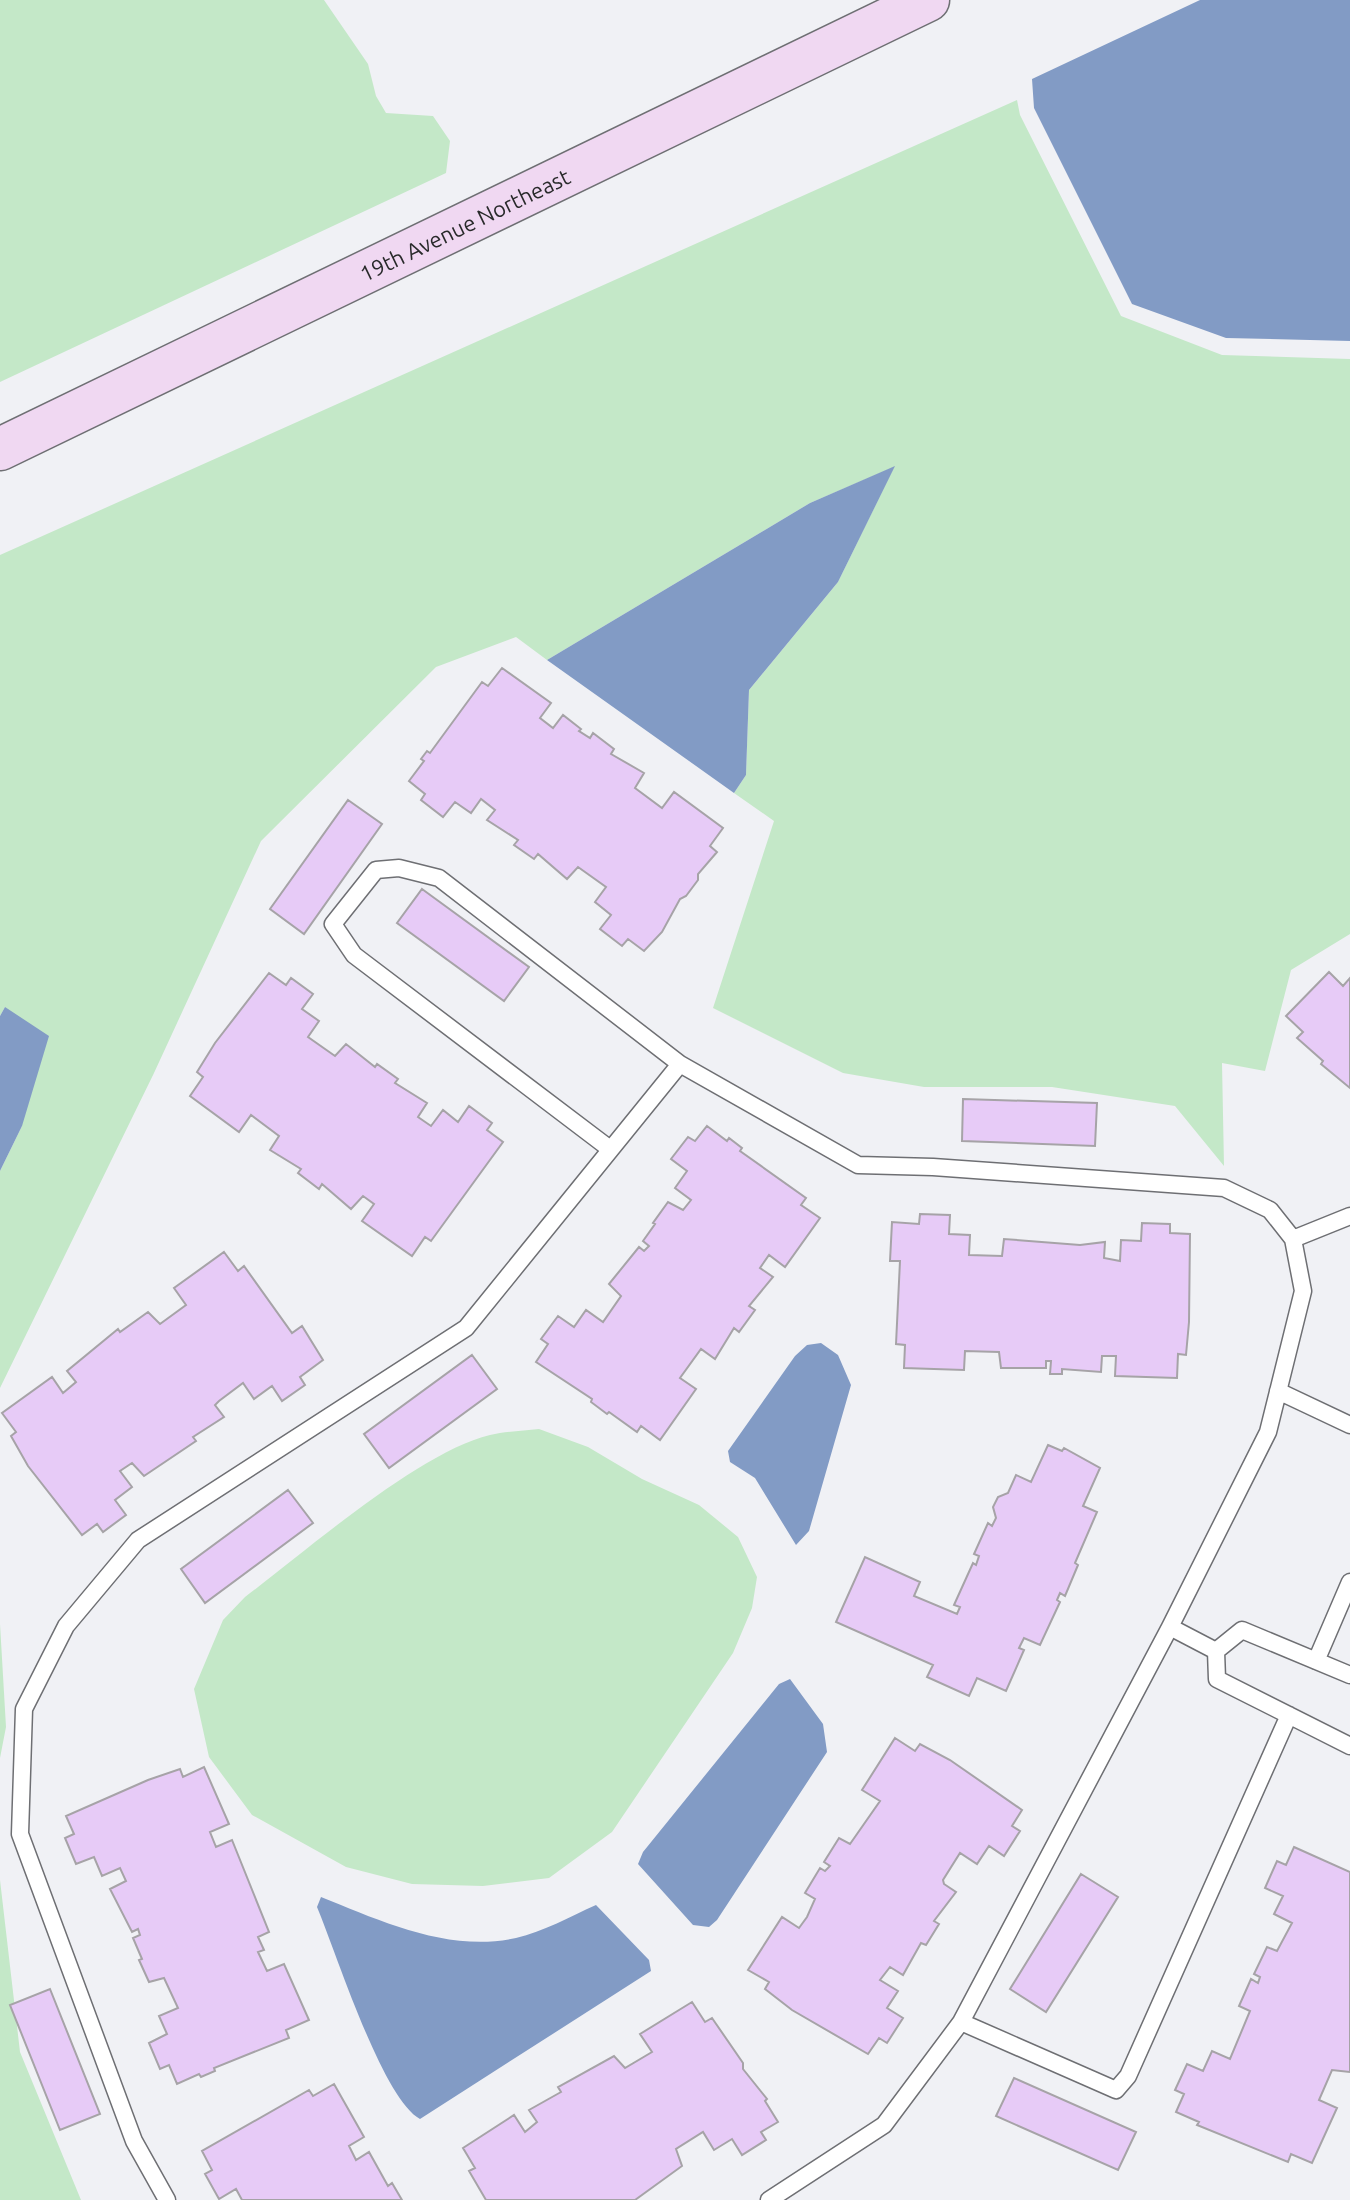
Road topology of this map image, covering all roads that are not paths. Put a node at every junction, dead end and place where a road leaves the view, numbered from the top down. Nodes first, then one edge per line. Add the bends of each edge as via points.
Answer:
1 (928, 0) edge
2 (0, 449) edge
3 (680, 1064) junction
4 (610, 1149) junction
5 (1350, 1216) edge
6 (1293, 1239) junction
7 (1278, 1391) junction
8 (1350, 1425) edge
9 (1350, 1582) edge
10 (1170, 1627) junction
11 (1216, 1651) junction
12 (1316, 1661) junction
13 (1350, 1675) edge
14 (1289, 1715) junction
15 (1350, 1746) edge
16 (961, 2022) junction
17 (167, 2200) edge
18 (769, 2200) edge

1 - 2 street, 19th Avenue Northeast
3 - 4 lane
3 - 4 lane via 439,878 399,868 376,870 333,924 354,955
3 - 6 lane via 858,1165 1224,1188 1270,1210
4 - 17 lane via 466,1328 138,1540 66,1626 24,1709 20,1834 134,2141
5 - 6 lane
6 - 7 lane via 1303,1291
7 - 8 lane
7 - 10 lane via 1268,1432
9 - 12 lane
10 - 11 lane
10 - 16 lane
11 - 12 lane via 1242,1630
11 - 14 lane via 1217,1679
12 - 13 lane
14 - 15 lane
14 - 16 lane via 1128,2076 1116,2090
16 - 18 lane via 884,2125

